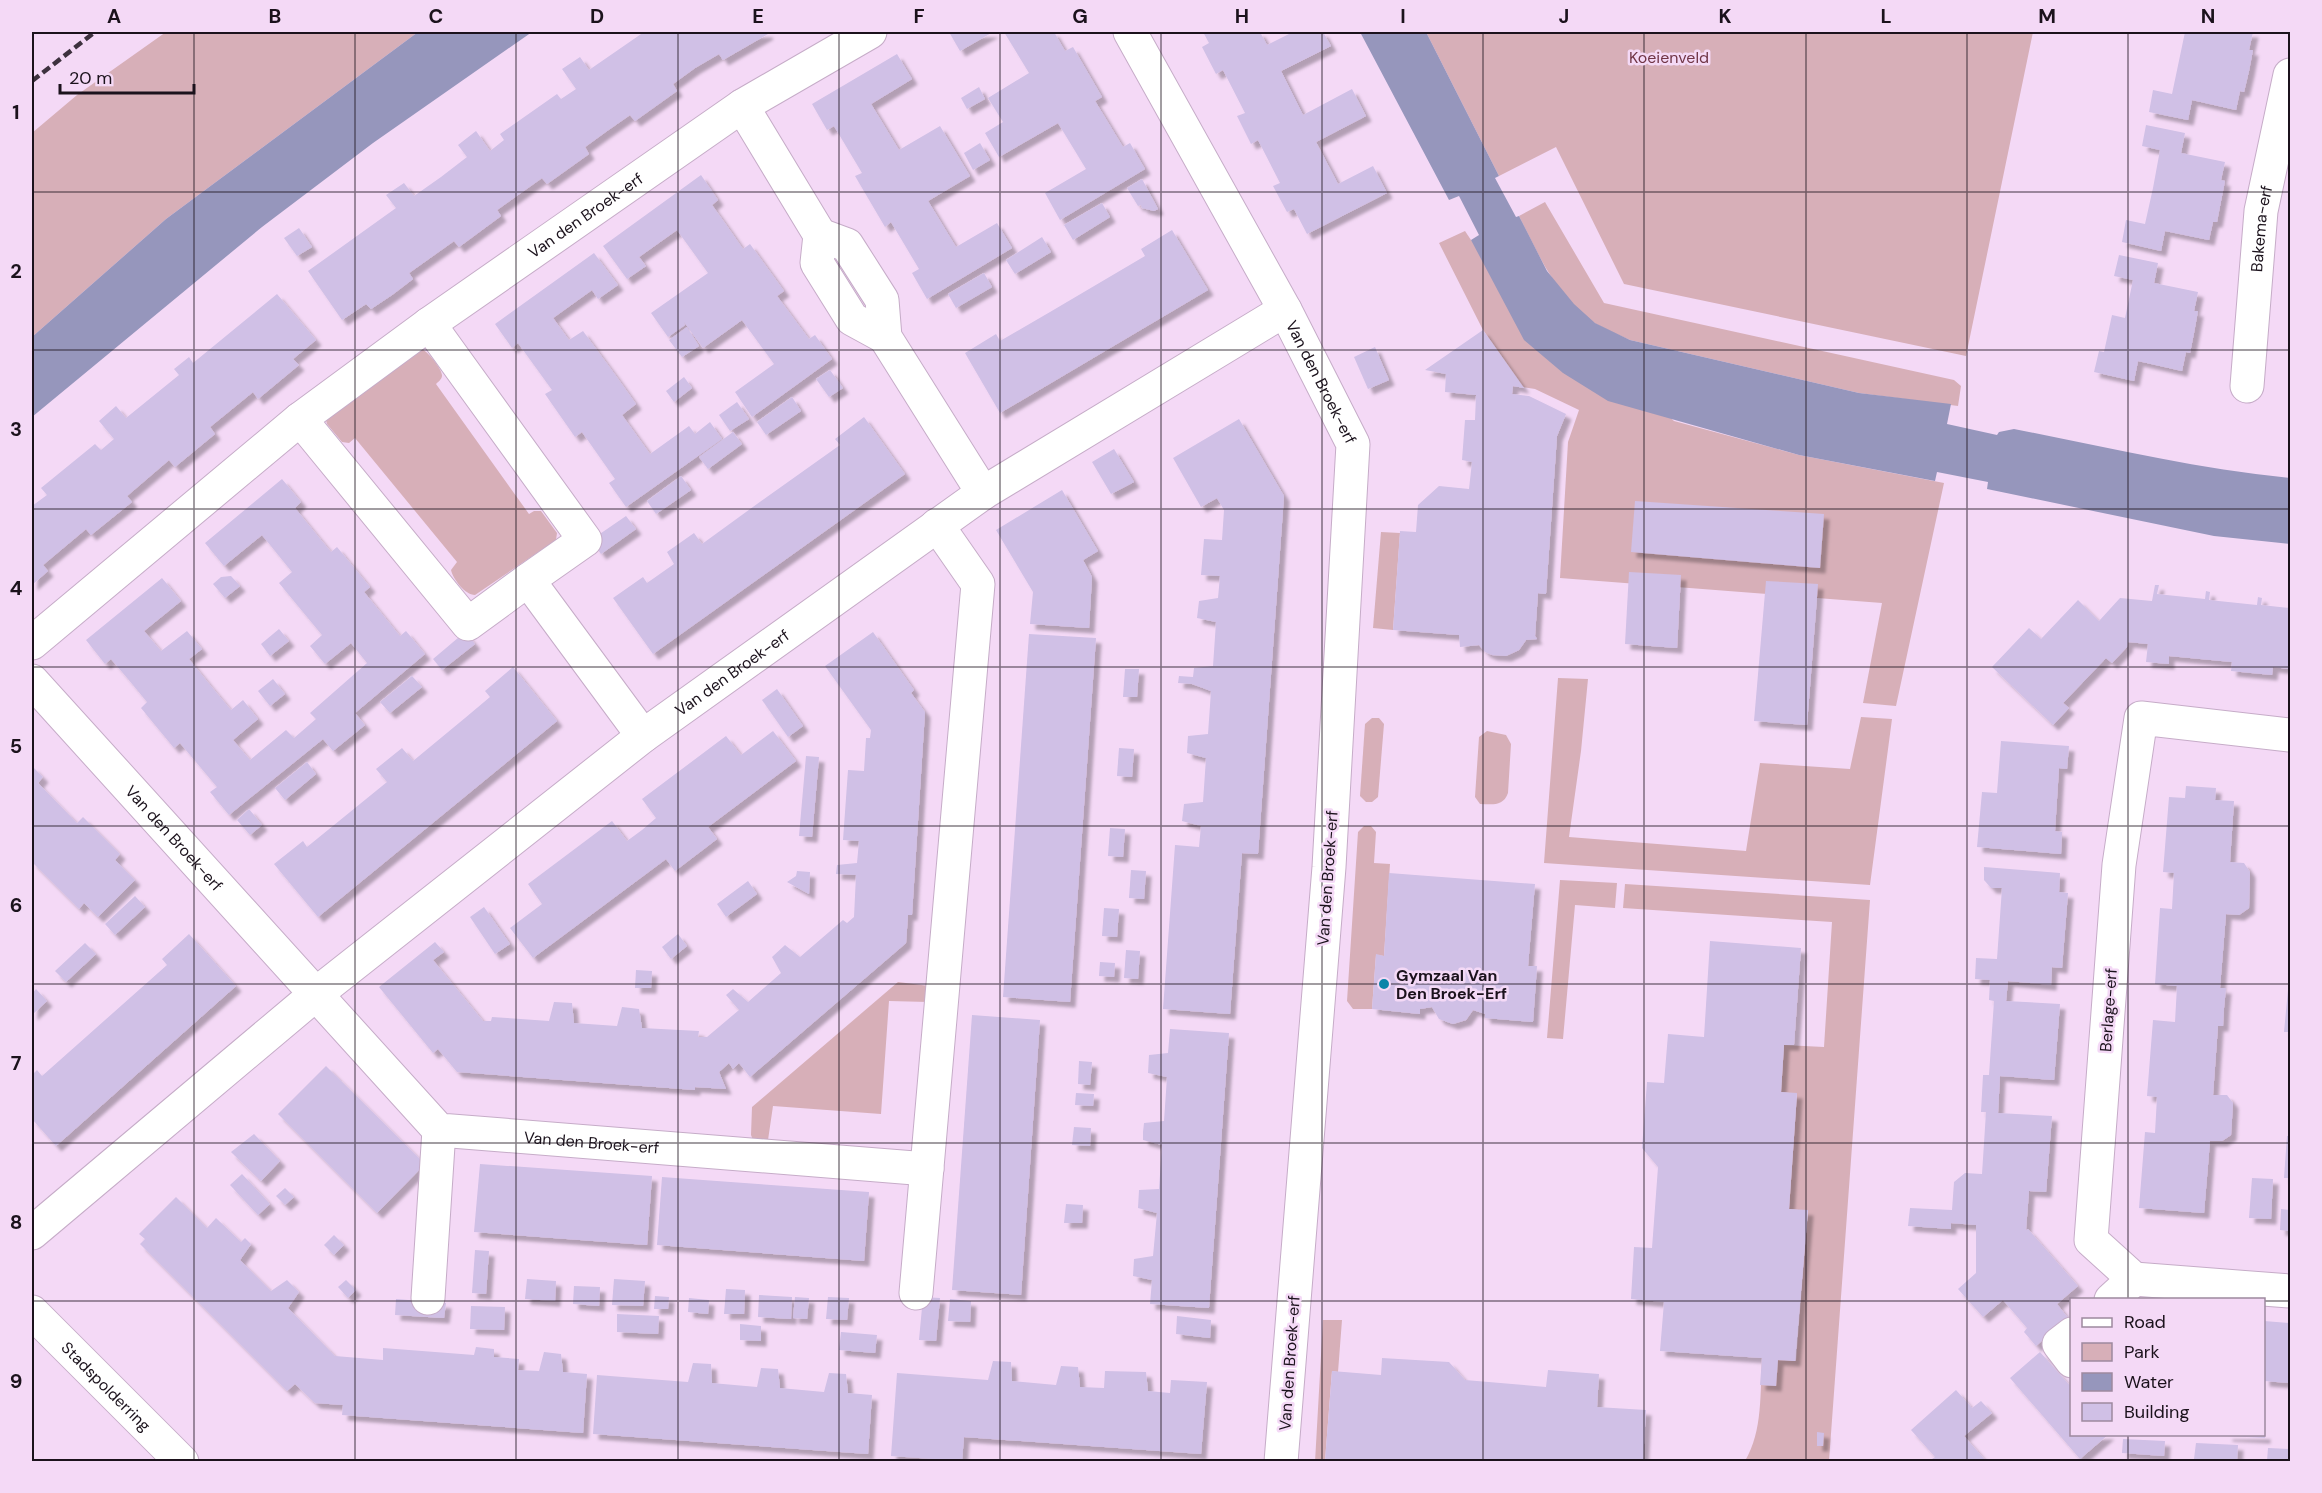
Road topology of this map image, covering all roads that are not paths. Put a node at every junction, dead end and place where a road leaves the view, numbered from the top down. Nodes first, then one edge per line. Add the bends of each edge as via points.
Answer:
1 (870, 32) edge
2 (1130, 32) edge
3 (2290, 75) edge
4 (742, 106) junction
5 (1286, 310) junction
6 (429, 324) junction
7 (2247, 386) dead end
8 (300, 419) junction
9 (983, 493) junction
10 (937, 525) junction
11 (528, 580) junction
12 (32, 643) edge
13 (32, 681) edge
14 (2290, 735) edge
15 (643, 736) junction
16 (316, 994) junction
17 (439, 1130) junction
18 (927, 1168) junction
19 (32, 1233) edge
20 (2122, 1289) edge
21 (2290, 1291) edge
22 (916, 1293) dead end
23 (428, 1298) dead end
24 (32, 1312) edge
25 (2070, 1336) edge
26 (2070, 1359) edge
27 (182, 1461) edge
28 (1281, 1461) edge

1 - 4 street, Van den Broek-erf
2 - 5 street, Van den Broek-erf
3 - 7 street, Bakema-erf via 2261,211
4 - 6 street, Van den Broek-erf
4 - 9 street via 820,236 818,263 852,319 885,337
5 - 9 street, Van den Broek-erf
5 - 28 street, Van den Broek-erf via 1353,444 1329,867
6 - 8 street, Van den Broek-erf
6 - 11 street via 585,540
8 - 11 street via 468,624
8 - 12 street, Van den Broek-erf
9 - 10 street, Van den Broek-erf
10 - 15 street, Van den Broek-erf
10 - 18 street via 978,584
11 - 15 street
13 - 16 street, Van den Broek-erf
14 - 20 street, Berlage-erf via 2141,718 2119,865 2091,1239
15 - 16 street, Van den Broek-erf
16 - 17 street, Van den Broek-erf
16 - 19 street, Van den Broek-erf
17 - 18 street, Van den Broek-erf
17 - 23 street
18 - 22 street
20 - 21 street, Berlage-erf
24 - 27 street, Stadspolderring
25 - 26 street via 2060,1344

